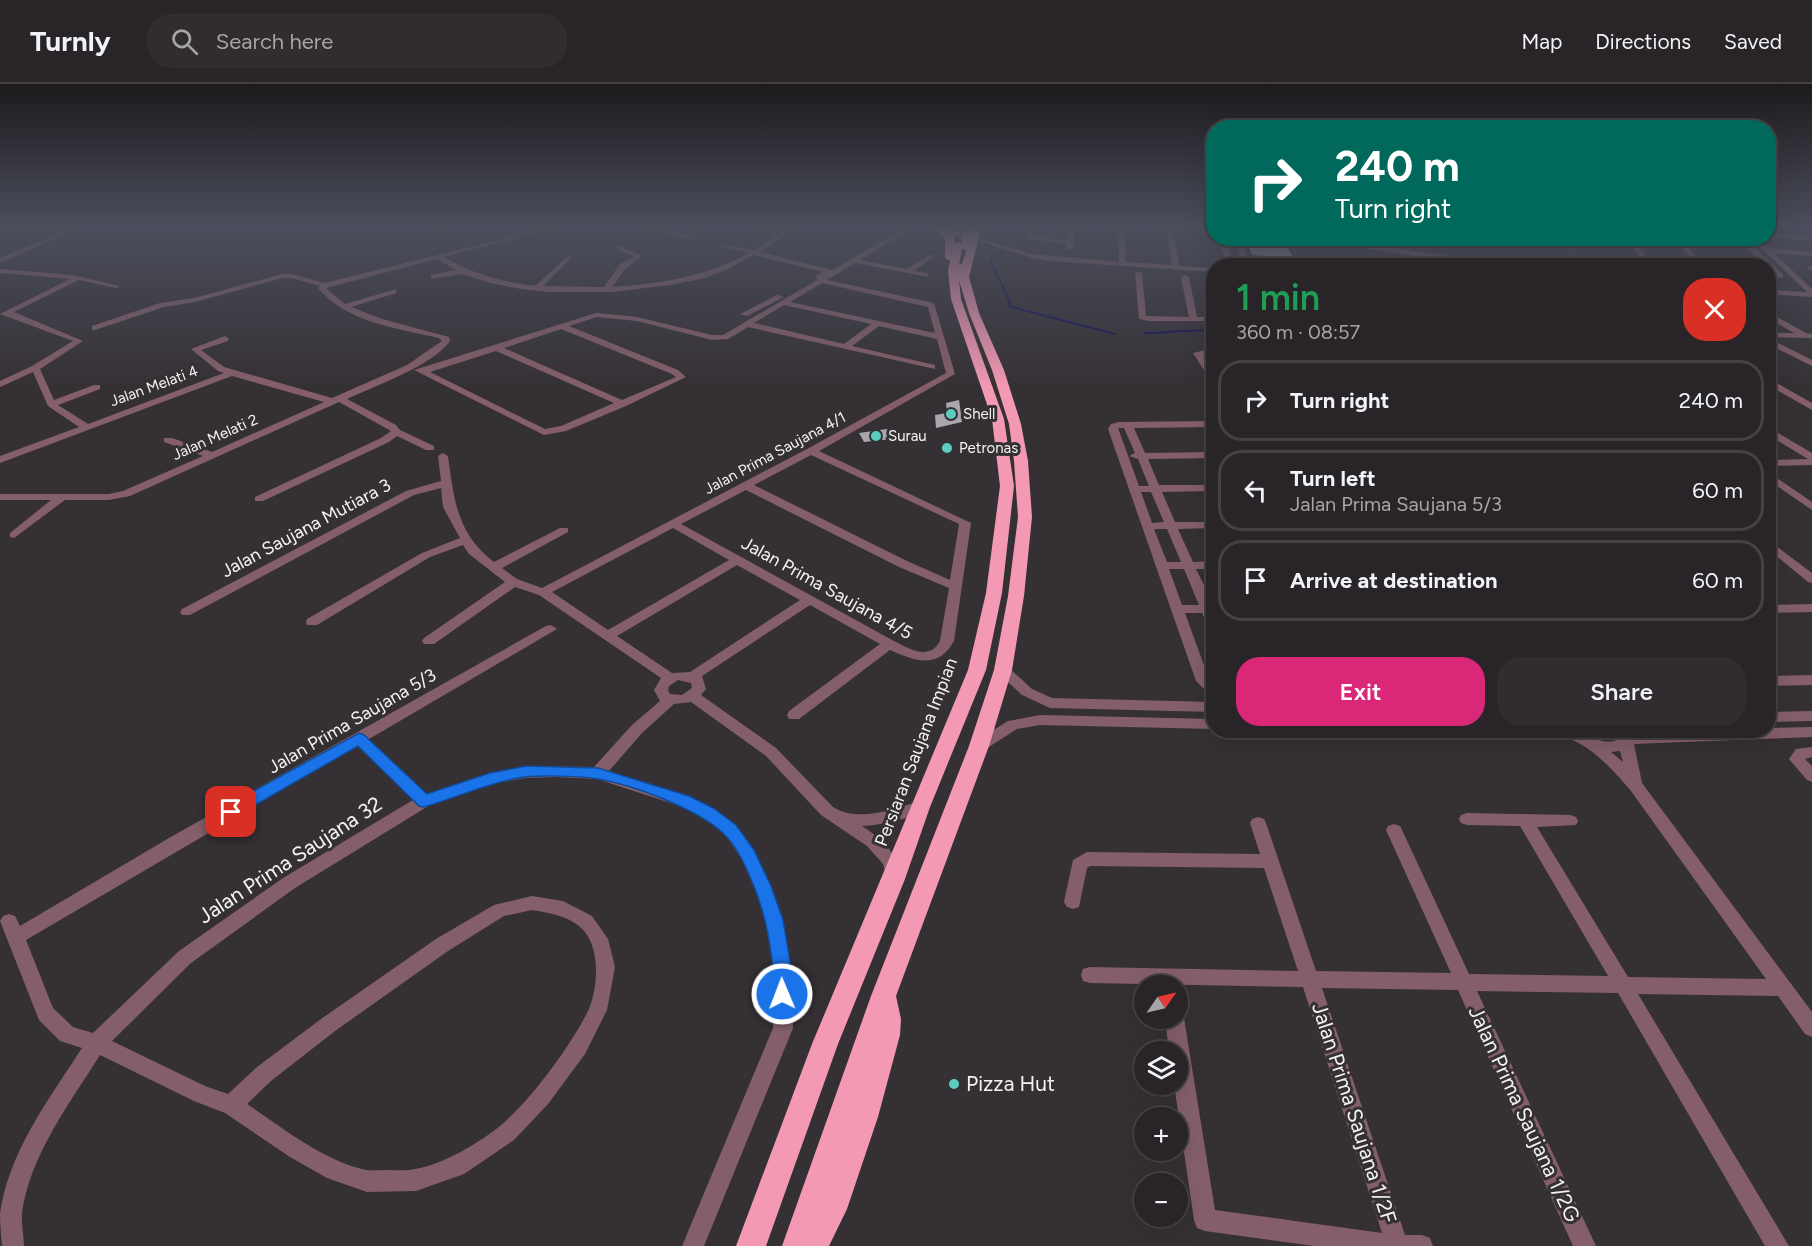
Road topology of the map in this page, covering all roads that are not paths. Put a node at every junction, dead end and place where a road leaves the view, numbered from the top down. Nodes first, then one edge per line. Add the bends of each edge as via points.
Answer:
1 (75, 279) edge
2 (84, 279) edge
3 (270, 279) edge
4 (303, 279) edge
5 (346, 279) edge
6 (489, 279) edge
7 (546, 279) edge
8 (614, 279) edge
9 (690, 279) edge
10 (816, 279) edge
11 (826, 279) edge
12 (958, 279) edge
13 (960, 279) edge
14 (1139, 279) edge
15 (1185, 279) edge
16 (823, 281) junction
17 (324, 285) junction
18 (116, 286) dead end
19 (1776, 287) edge
20 (537, 288) junction
21 (607, 289) junction
22 (1809, 289) edge
23 (393, 291) dead end
24 (1776, 291) edge
25 (784, 303) junction
26 (345, 306) junction
27 (4, 314) edge
28 (744, 314) dead end
29 (1192, 319) junction
30 (1206, 319) edge
31 (1776, 319) edge
32 (878, 323) junction
33 (748, 324) junction
34 (561, 326) junction
35 (95, 328) dead end
36 (1776, 330) edge
37 (1795, 330) junction
38 (1808, 336) edge
39 (940, 337) junction
40 (1776, 338) edge
41 (225, 339) dead end
42 (1776, 343) edge
43 (495, 347) junction
44 (845, 347) junction
45 (1206, 352) edge
46 (1812, 363) edge
47 (410, 367) junction
48 (932, 367) dead end
49 (1206, 367) edge
50 (35, 368) junction
51 (232, 373) junction
52 (426, 374) junction
53 (0, 384) edge
54 (1776, 386) edge
55 (98, 387) dead end
56 (336, 399) junction
57 (51, 404) junction
58 (623, 404) junction
59 (1812, 407) edge
60 (1206, 424) edge
61 (1124, 425) junction
62 (87, 427) junction
63 (396, 432) junction
64 (1776, 435) edge
65 (168, 440) dead end
66 (430, 448) dead end
67 (811, 451) junction
68 (211, 455) junction
69 (1206, 455) edge
70 (443, 456) dead end
71 (1142, 456) junction
72 (1122, 457) junction
73 (1812, 457) edge
74 (0, 460) edge
75 (1812, 462) edge
76 (1776, 463) edge
77 (1776, 481) edge
78 (446, 483) junction
79 (745, 485) junction
80 (1156, 488) junction
81 (1206, 488) edge
82 (1134, 489) junction
83 (0, 497) edge
84 (61, 498) junction
85 (259, 499) dead end
86 (1812, 507) edge
87 (673, 524) junction
88 (1172, 525) junction
89 (1206, 525) edge
90 (1147, 526) junction
91 (564, 530) dead end
92 (14, 535) dead end
93 (466, 539) junction
94 (1776, 550) edge
95 (737, 560) junction
96 (1206, 565) edge
97 (1162, 566) junction
98 (1189, 566) junction
99 (492, 568) junction
100 (1812, 579) edge
101 (513, 582) junction
102 (956, 587) junction
103 (543, 592) junction
104 (1206, 599) edge
105 (810, 600) junction
106 (1177, 609) junction
107 (1206, 609) edge
108 (1776, 609) edge
109 (1812, 609) edge
110 (186, 612) dead end
111 (312, 622) dead end
112 (551, 629) dead end
113 (607, 636) junction
114 (429, 641) dead end
115 (889, 644) junction
116 (1003, 670) junction
117 (693, 676) junction
118 (670, 678) junction
119 (1812, 680) edge
120 (1203, 681) junction
121 (1776, 681) edge
122 (1206, 684) edge
123 (693, 696) junction
124 (670, 699) junction
125 (1176, 706) junction
126 (1206, 707) edge
127 (794, 715) dead end
128 (1812, 716) edge
129 (1776, 717) edge
130 (1206, 724) edge
131 (1812, 732) edge
132 (1776, 733) edge
133 (1579, 738) edge
134 (1627, 738) edge
135 (1629, 738) edge
136 (359, 739) junction
137 (1591, 744) junction
138 (979, 746) junction
139 (1812, 752) edge
140 (598, 773) junction
141 (1812, 776) edge
142 (1636, 787) junction
143 (424, 801) junction
144 (920, 807) junction
145 (838, 817) junction
146 (1467, 819) dead end
147 (1525, 820) junction
148 (1569, 821) dead end
149 (1258, 823) dead end
150 (1394, 830) dead end
151 (1271, 861) junction
152 (894, 879) junction
153 (1073, 902) dead end
154 (1090, 975) dead end
155 (1134, 978) edge
156 (1310, 980) junction
157 (1188, 981) edge
158 (1464, 982) junction
159 (1623, 985) junction
160 (1783, 988) junction
161 (883, 996) junction
162 (1812, 1028) edge
163 (1176, 1029) edge
164 (96, 1043) junction
165 (231, 1105) junction
166 (12, 1246) edge
167 (693, 1246) edge
168 (751, 1246) edge
169 (797, 1246) edge
170 (813, 1246) edge
171 (1398, 1246) edge
172 (1422, 1246) edge
173 (1585, 1246) edge
174 (1778, 1246) edge

1 - 27 street
2 - 18 street
3 - 35 street via 155,307
4 - 17 street
5 - 17 street
6 - 20 street
7 - 20 street
8 - 21 street
9 - 21 street
10 - 28 street
11 - 16 street
12 - 144 highway, Persiaran Saujana Impian via 956,299 998,419 1007,486 994,592 977,670
13 - 116 highway, Persiaran Saujana Impian via 1016,424 1021,461 1025,518
14 - 29 street via 1142,317
15 - 29 street
16 - 25 street
16 - 39 street, Jalan Prima Saujana 4/1 via 925,302 931,305
17 - 26 street, Jalan Melati 2 via 329,298
19 - 22 street
20 - 21 street
22 - 24 street
23 - 26 street
25 - 32 street
25 - 33 street
26 - 47 street, Jalan Melati 2 via 445,338 443,345
27 - 50 street via 78,339
29 - 30 street
31 - 37 street
32 - 39 street
32 - 44 street
33 - 34 street via 716,338 620,315 596,315
33 - 44 street
34 - 43 street
34 - 58 street via 682,377
36 - 37 street
37 - 38 street
38 - 40 street
39 - 67 street, Jalan Prima Saujana 4/1 via 951,368 949,376
41 - 51 street via 195,349 220,369
42 - 46 street
43 - 52 street
43 - 58 street
44 - 48 street
45 - 49 street via 1197,353
47 - 52 street
47 - 56 street, Jalan Melati 2
50 - 53 street
50 - 57 street
51 - 56 street
51 - 62 street, Jalan Melati 4
52 - 58 street via 544,432 563,429
54 - 59 street
55 - 57 street
56 - 63 street
56 - 68 street, Jalan Melati 2
57 - 62 street via 60,414
60 - 61 street
61 - 71 street
61 - 72 street via 1113,429
62 - 74 street, Jalan Melati 4
63 - 66 street
63 - 85 street
64 - 73 street
65 - 68 street
67 - 79 street, Jalan Prima Saujana 4/1
67 - 102 street, Jalan Prima Saujana 4/5 via 965,523
68 - 84 street, Jalan Melati 2 via 126,494
69 - 71 street
70 - 78 street
71 - 72 street
71 - 80 street
72 - 82 street
75 - 76 street
77 - 86 street
78 - 93 street via 449,507
78 - 110 street, Jalan Saujana Mutiara 3 via 410,493
79 - 87 street, Jalan Prima Saujana 4/1
79 - 102 street
80 - 81 street
80 - 82 street
80 - 88 street
82 - 90 street
83 - 84 street, Jalan Melati 2
84 - 92 street
87 - 95 street, Jalan Prima Saujana 4/5
87 - 103 street, Jalan Prima Saujana 4/1
88 - 89 street
88 - 90 street
88 - 98 street
90 - 97 street
91 - 99 street
93 - 99 street via 473,552
93 - 111 street via 426,555
94 - 100 street
95 - 105 street, Jalan Prima Saujana 4/5
95 - 113 street
96 - 98 street
97 - 98 street
97 - 106 street
98 - 104 street
99 - 101 street
101 - 103 street
101 - 114 street
102 - 115 street, Jalan Prima Saujana 4/5 via 947,641 941,652 921,657
103 - 113 street
105 - 115 street, Jalan Prima Saujana 4/5
105 - 117 street
106 - 107 street
106 - 120 street
108 - 109 street
112 - 136 street, Jalan Prima Saujana 5/3
113 - 118 street
115 - 127 street
116 - 125 street via 1027,692 1050,703
116 - 138 highway, Persiaran Saujana Impian
117 - 118 street
117 - 123 street via 700,684
118 - 124 street via 661,690
119 - 121 street
120 - 122 street
120 - 125 street via 1195,698
123 - 124 street
123 - 145 street via 771,752 827,811
124 - 140 street
125 - 126 street
128 - 129 street
130 - 138 street via 1040,720 1013,725
131 - 132 street
133 - 137 street
134 - 137 street via 1605,747
135 - 142 street
136 - 143 street
136 - 164 street, Jalan Prima Saujana 5/3 via 176,843 13,929 46,1014 67,1035
137 - 142 street
138 - 161 highway, Persiaran Saujana Impian
139 - 141 street via 1801,753 1796,759
140 - 143 street, Jalan Prima Saujana 32 via 526,772 490,779
140 - 167 street, Jalan Prima Saujana 32 via 683,801 731,830 748,855 774,920 781,961 783,1028
142 - 160 street
143 - 164 street, Jalan Prima Saujana 32 via 222,929 185,957
144 - 145 street via 874,821
144 - 152 highway, Persiaran Saujana Impian
145 - 152 street via 883,851 891,862
146 - 147 street
147 - 148 street
147 - 159 street
149 - 151 street, Jalan Prima Saujana 1/2F
150 - 158 street, Jalan Prima Saujana 1/2G
151 - 153 street via 1087,859 1080,865
151 - 156 street, Jalan Prima Saujana 1/2F
152 - 168 highway, Persiaran Saujana Impian via 825,1044
154 - 155 street
156 - 157 street
156 - 158 street
156 - 171 street, Jalan Prima Saujana 1/2F
158 - 159 street
158 - 173 street, Jalan Prima Saujana 1/2G
159 - 160 street
159 - 174 street
160 - 162 street
161 - 169 highway, Persiaran Saujana Impian
161 - 170 highway via 887,1035 867,1107 832,1209
163 - 171 street via 1205,1220
164 - 165 street
164 - 166 street, Jalan Prima Saujana 32 via 59,1102 19,1180 11,1215
165 - 165 street via 297,1150 367,1181 416,1180 456,1166 507,1133 541,1097 578,1047 598,1010 606,967 599,939 586,921 563,908 532,903 500,910 442,945 328,1025
171 - 172 street

